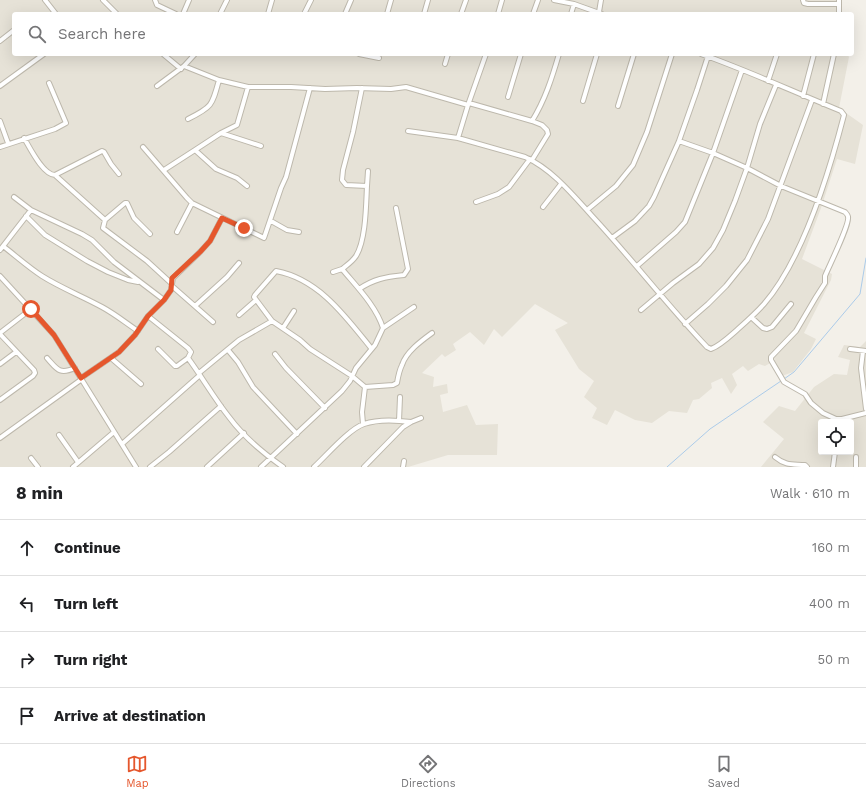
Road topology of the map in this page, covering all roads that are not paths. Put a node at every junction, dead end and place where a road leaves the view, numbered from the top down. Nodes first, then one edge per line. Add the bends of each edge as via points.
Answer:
1 (44, 0) edge
2 (103, 0) edge
3 (155, 0) edge
4 (189, 0) edge
5 (227, 0) edge
6 (272, 0) edge
7 (311, 0) edge
8 (350, 0) edge
9 (391, 0) edge
10 (428, 0) edge
11 (466, 0) edge
12 (502, 0) edge
13 (538, 0) edge
14 (554, 0) edge
15 (601, 0) edge
16 (802, 0) edge
17 (839, 2) edge
18 (574, 4) junction
19 (54, 12) edge
20 (115, 12) edge
21 (172, 12) edge
22 (184, 12) edge
23 (221, 12) edge
24 (269, 12) edge
25 (305, 12) edge
26 (346, 12) edge
27 (388, 12) edge
28 (425, 12) edge
29 (462, 12) edge
30 (499, 12) edge
31 (535, 12) edge
32 (572, 12) edge
33 (597, 12) edge
34 (600, 12) edge
35 (12, 32) edge
36 (0, 41) edge
37 (41, 56) edge
38 (166, 56) edge
39 (193, 56) edge
40 (369, 56) edge
41 (447, 56) edge
42 (485, 56) edge
43 (520, 56) edge
44 (558, 56) edge
45 (596, 56) edge
46 (633, 56) edge
47 (671, 56) edge
48 (708, 56) joint
49 (776, 56) edge
50 (813, 56) edge
51 (834, 56) edge
52 (379, 58) dead end
53 (445, 64) dead end
54 (183, 67) junction
55 (742, 70) junction
56 (219, 80) junction
57 (768, 81) junction
58 (49, 83) dead end
59 (776, 85) junction
60 (0, 86) edge
61 (157, 86) dead end
62 (248, 88) junction
63 (310, 88) junction
64 (362, 88) junction
65 (508, 96) dead end
66 (803, 96) junction
67 (812, 100) junction
68 (583, 101) dead end
69 (468, 104) junction
70 (823, 104) junction
71 (618, 106) dead end
72 (188, 119) dead end
73 (0, 121) edge
74 (532, 121) junction
75 (408, 131) dead end
76 (220, 133) junction
77 (24, 138) junction
78 (458, 138) junction
79 (679, 141) junction
80 (8, 143) junction
81 (261, 146) dead end
82 (0, 147) edge
83 (143, 147) dead end
84 (195, 150) junction
85 (713, 153) junction
86 (531, 160) junction
87 (747, 168) junction
88 (164, 170) junction
89 (368, 171) dead end
90 (119, 174) dead end
91 (55, 176) junction
92 (561, 184) junction
93 (247, 186) dead end
94 (367, 186) junction
95 (781, 186) junction
96 (14, 197) dead end
97 (192, 202) junction
98 (476, 202) dead end
99 (817, 202) junction
100 (543, 207) dead end
101 (396, 208) dead end
102 (31, 210) junction
103 (587, 210) junction
104 (26, 216) junction
105 (222, 218) junction
106 (105, 220) junction
107 (271, 221) junction
108 (176, 232) dead end
109 (299, 232) dead end
110 (150, 234) dead end
111 (612, 238) junction
112 (4, 246) junction
113 (0, 250) edge
114 (239, 262) dead end
115 (637, 266) junction
116 (342, 269) junction
117 (333, 272) dead end
118 (0, 276) edge
119 (138, 282) junction
120 (172, 285) junction
121 (359, 289) junction
122 (659, 294) junction
123 (164, 300) junction
124 (256, 300) junction
125 (791, 304) dead end
126 (195, 306) junction
127 (414, 307) dead end
128 (31, 309) junction
129 (641, 310) dead end
130 (294, 311) dead end
131 (239, 315) dead end
132 (148, 316) junction
133 (751, 317) junction
134 (272, 321) junction
135 (213, 322) dead end
136 (685, 324) junction
137 (283, 328) junction
138 (383, 328) junction
139 (138, 331) junction
140 (0, 334) edge
141 (432, 334) dead end
142 (372, 348) junction
143 (158, 349) dead end
144 (850, 349) dead end
145 (228, 350) junction
146 (865, 351) edge
147 (16, 352) junction
148 (275, 354) dead end
149 (47, 358) dead end
150 (111, 358) junction
151 (188, 358) junction
152 (0, 364) edge
153 (75, 368) junction
154 (200, 374) junction
155 (352, 376) junction
156 (82, 379) junction
157 (141, 384) dead end
158 (365, 387) junction
159 (400, 397) dead end
160 (0, 400) edge
161 (221, 406) junction
162 (325, 408) junction
163 (866, 408) edge
164 (866, 413) edge
165 (421, 418) dead end
166 (836, 419) edge
167 (848, 419) edge
168 (400, 421) junction
169 (410, 422) junction
170 (363, 424) junction
171 (114, 432) junction
172 (244, 433) junction
173 (297, 434) junction
174 (59, 435) dead end
175 (0, 438) edge
176 (122, 444) junction
177 (835, 455) edge
178 (775, 457) dead end
179 (856, 457) dead end
180 (32, 458) dead end
181 (271, 458) junction
182 (404, 461) dead end
183 (78, 462) junction
184 (135, 466) edge
185 (38, 467) edge
186 (73, 467) edge
187 (129, 467) edge
188 (150, 467) edge
189 (207, 467) edge
190 (261, 467) edge
191 (283, 467) edge
192 (314, 467) edge
193 (364, 467) edge
194 (403, 467) edge
195 (807, 467) edge
196 (833, 467) edge
197 (856, 467) edge

1 - 19 street
2 - 20 street
3 - 21 street via 157,5
4 - 22 street
5 - 23 street
6 - 24 street
7 - 25 street
8 - 26 street
9 - 27 street
10 - 28 street
11 - 29 street
12 - 30 street
13 - 31 street
14 - 18 street
15 - 34 street
16 - 17 street via 808,4
18 - 32 street
18 - 33 street
35 - 36 street
37 - 60 street
38 - 54 street
39 - 54 street
40 - 52 street
41 - 53 street
42 - 69 street
43 - 65 street
44 - 74 street via 551,83
45 - 68 street
46 - 71 street
47 - 103 street via 647,132 633,165 616,186
48 - 55 street
48 - 79 street
49 - 57 street
50 - 66 street
51 - 70 street
54 - 56 street
54 - 61 street
55 - 57 street
55 - 85 street
56 - 62 street
56 - 72 street via 210,105 203,112
57 - 59 street
58 - 77 street via 66,124
59 - 66 street
59 - 87 street via 760,124
62 - 63 street
62 - 76 street via 237,125
63 - 64 street
63 - 107 street via 286,177
64 - 69 street via 406,87
64 - 94 street via 342,180 346,185
66 - 67 street
67 - 70 street
67 - 95 street
69 - 74 street
69 - 78 street
70 - 99 street via 841,111 844,115
73 - 80 street
74 - 86 street via 542,125 548,130 548,134
75 - 78 street
76 - 81 street
76 - 84 street
77 - 80 street
77 - 91 street via 43,168 51,176
78 - 86 street
79 - 85 street
79 - 111 street via 649,206 631,225
80 - 82 street
83 - 88 street
84 - 88 street
84 - 93 street via 216,169
85 - 87 street
85 - 115 street via 685,222
86 - 92 street via 548,171
86 - 98 street via 509,187
87 - 95 street
87 - 122 street via 723,230 712,248 699,264
88 - 97 street
89 - 94 street
90 - 91 street via 102,151
91 - 106 street
92 - 100 street
92 - 103 street
94 - 116 street via 365,220 358,250 352,261
95 - 99 street
95 - 136 street via 747,260 726,286
96 - 102 street
97 - 105 street
97 - 108 street
99 - 133 street via 789,266 765,303
99 - 166 street via 845,212 848,215 846,228 825,276 825,283 796,331 771,358 784,382 805,394 823,413
101 - 121 street via 408,269 404,276 379,278
102 - 104 street
102 - 119 street via 92,240
103 - 111 street
104 - 112 street
104 - 119 street via 45,235 88,261 108,272
105 - 107 street via 264,238
105 - 120 street via 210,241 172,278
106 - 110 street via 126,202 134,218
106 - 120 street via 103,228 147,261
107 - 109 street via 287,230
111 - 115 street
112 - 113 street
112 - 139 street via 42,276 118,316
114 - 126 street via 227,277
115 - 122 street
116 - 117 street
116 - 121 street
118 - 128 street
119 - 123 street
120 - 123 street
120 - 126 street
121 - 138 street via 380,319
122 - 129 street
122 - 136 street
123 - 132 street
124 - 131 street
124 - 134 street
124 - 142 street via 255,295 276,271 311,284 331,302
125 - 133 street via 767,330
126 - 135 street
127 - 138 street
128 - 140 street
128 - 153 street via 54,335
130 - 137 street
132 - 139 street
132 - 151 street via 188,348 191,352
133 - 136 street via 711,349
134 - 137 street
134 - 145 street via 239,340
137 - 155 street
138 - 142 street
139 - 150 street
140 - 147 street
141 - 158 street via 407,356 397,383
142 - 155 street
143 - 151 street via 175,366
144 - 146 street
145 - 154 street
145 - 173 street via 253,387
146 - 163 street via 861,368
147 - 152 street
147 - 160 street via 35,373
148 - 162 street
149 - 153 street via 61,371 66,372
150 - 156 street
150 - 157 street
151 - 154 street
153 - 156 street
154 - 161 street
154 - 176 street
155 - 158 street
155 - 162 street via 342,392
156 - 171 street
156 - 175 street
158 - 170 street
159 - 168 street
161 - 172 street
161 - 188 street
162 - 173 street
164 - 167 street
165 - 169 street
168 - 169 street
168 - 170 street
169 - 193 street
170 - 192 street via 354,429
171 - 176 street
171 - 183 street
172 - 181 street
172 - 189 street
173 - 181 street
174 - 183 street
176 - 184 street
177 - 196 street
178 - 195 street via 782,463
179 - 197 street
180 - 185 street
181 - 190 street
181 - 191 street
182 - 194 street
183 - 186 street
184 - 187 street

